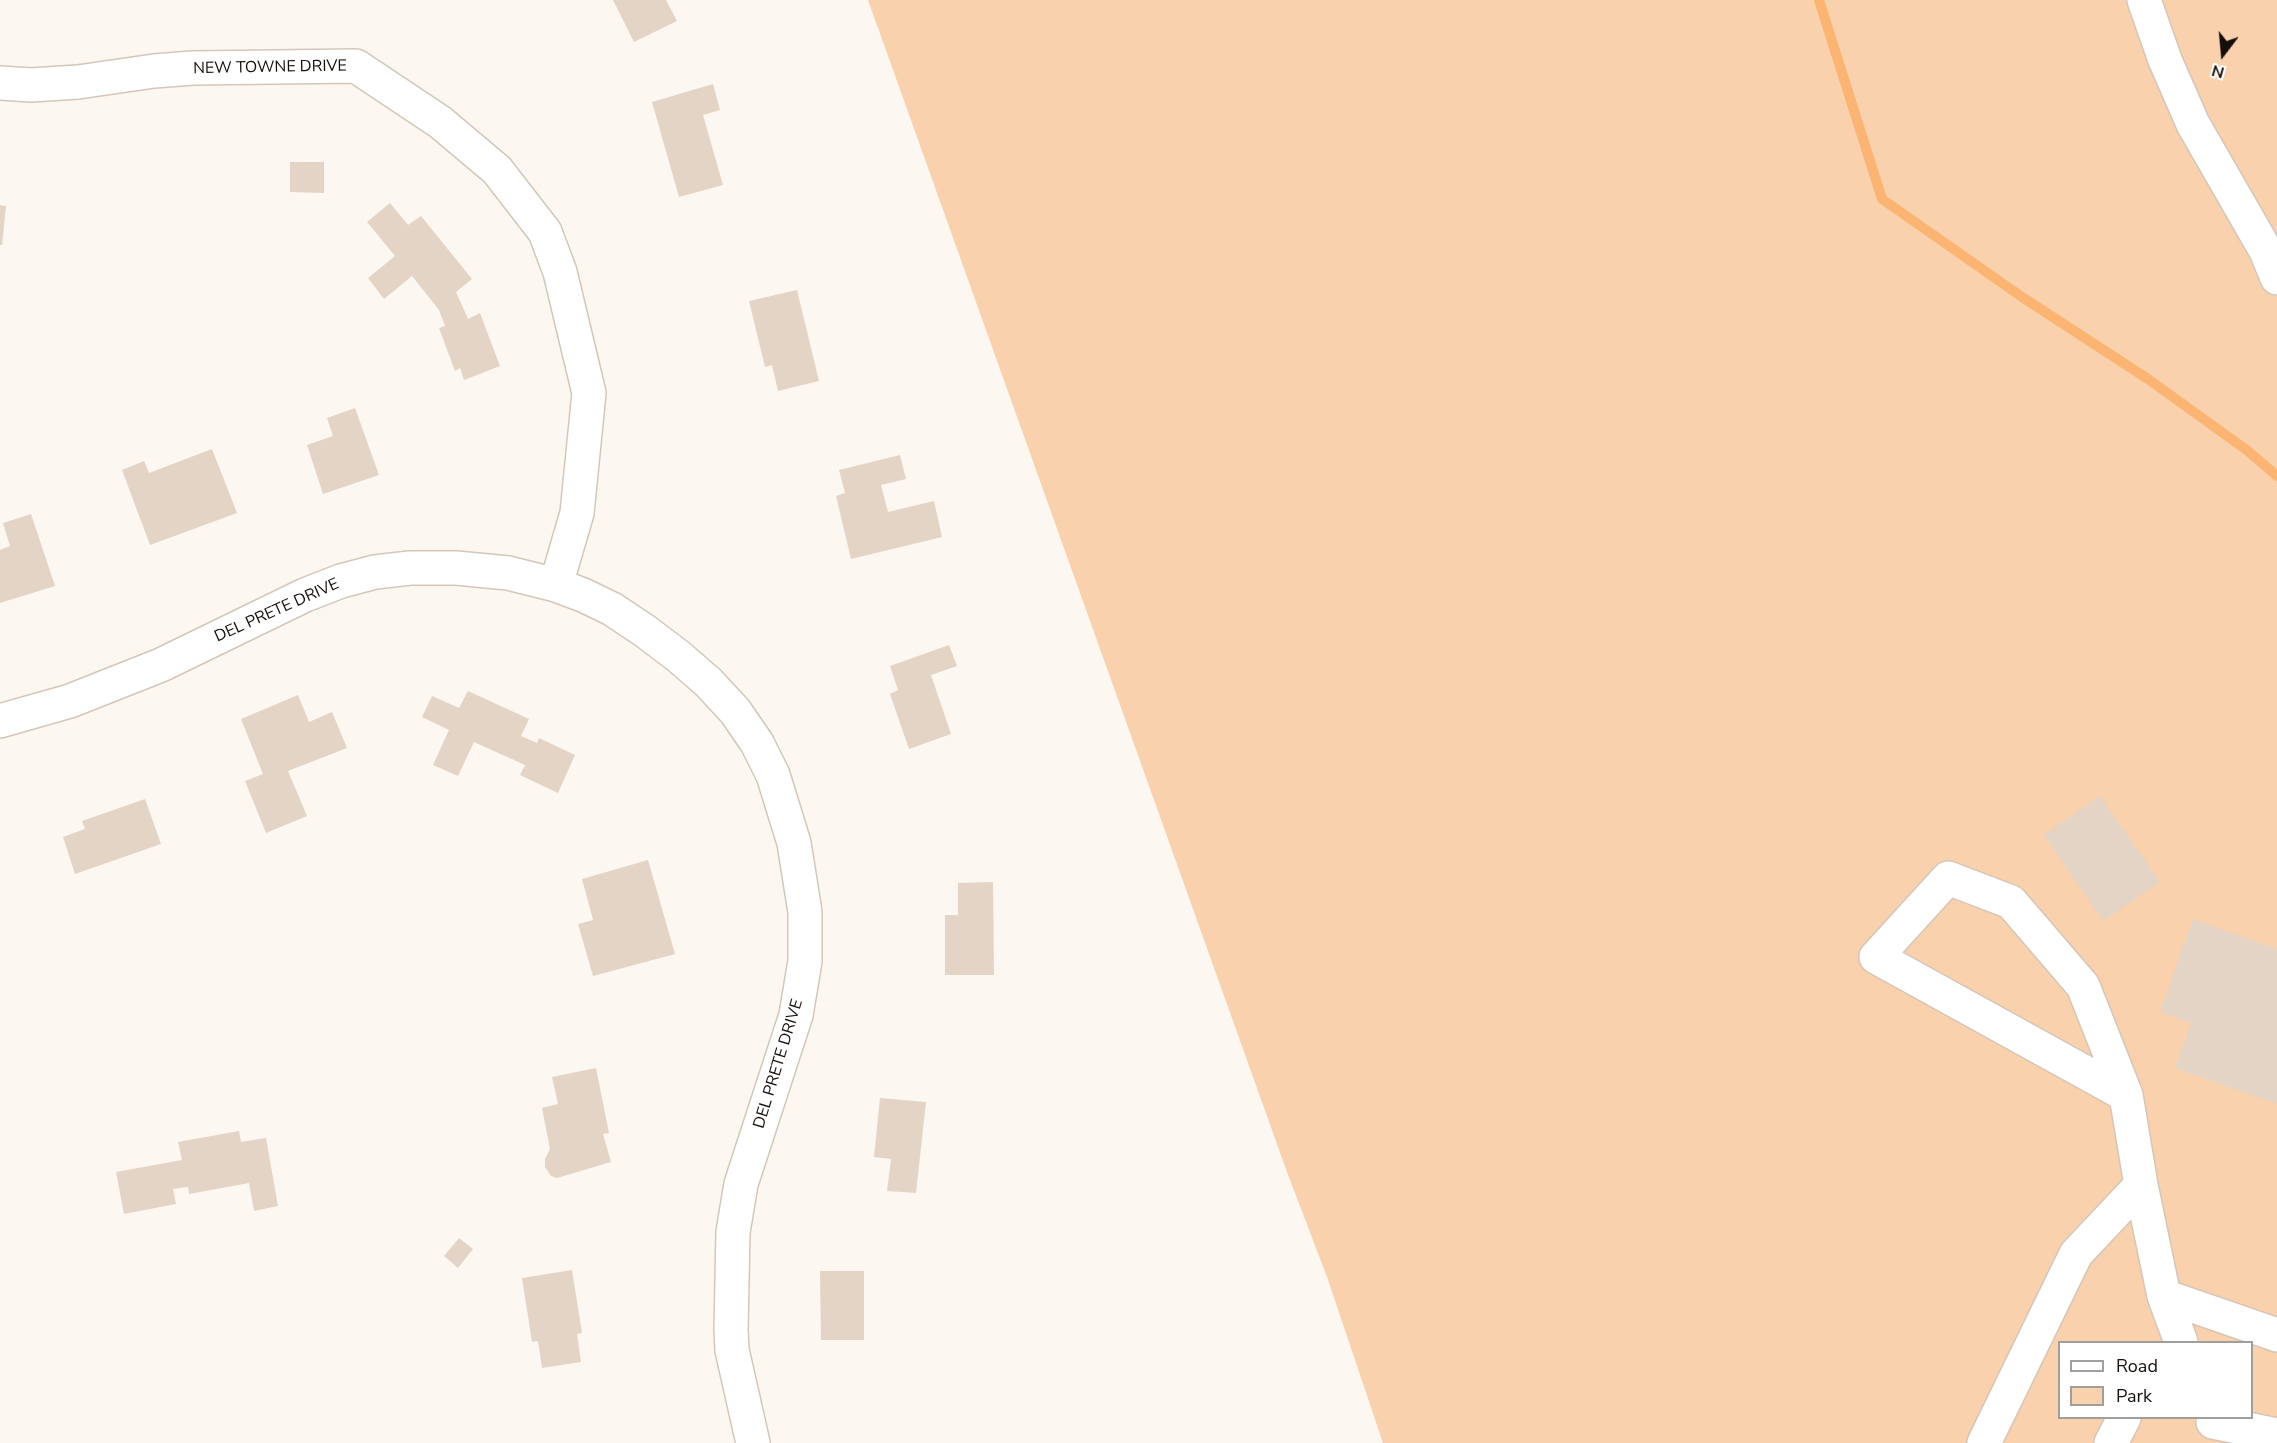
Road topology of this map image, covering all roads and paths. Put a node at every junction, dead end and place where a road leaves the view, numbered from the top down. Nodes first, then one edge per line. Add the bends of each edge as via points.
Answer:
1 (2144, 0) edge
2 (0, 83) edge
3 (2277, 278) edge
4 (556, 585) junction
5 (0, 721) edge
6 (2126, 1095) junction
7 (2141, 1185) junction
8 (2171, 1326) edge
9 (2277, 1335) edge
10 (2123, 1419) edge
11 (2216, 1427) edge
12 (2277, 1435) edge
13 (753, 1443) edge
14 (1984, 1443) edge
15 (2111, 1443) edge

1 - 3 street via 2193,124 2266,251
2 - 4 street, NEW TOWNE DRIVE via 78,82 193,68 356,66 440,122 497,170 545,232 560,272 589,393 577,513
4 - 5 street, DEL PRETE DRIVE via 508,573 456,568 375,572 305,595 122,681
4 - 13 street, DEL PRETE DRIVE via 612,609 645,631 708,682 735,711 758,743 773,775 794,843 805,912 802,986 741,1184 733,1232 732,1350
6 - 6 street via 1980,1015 1876,957 1948,878 2011,902 2083,986
6 - 7 street
7 - 8 street
7 - 14 street via 2076,1254
8 - 9 street
10 - 15 street
11 - 12 street

